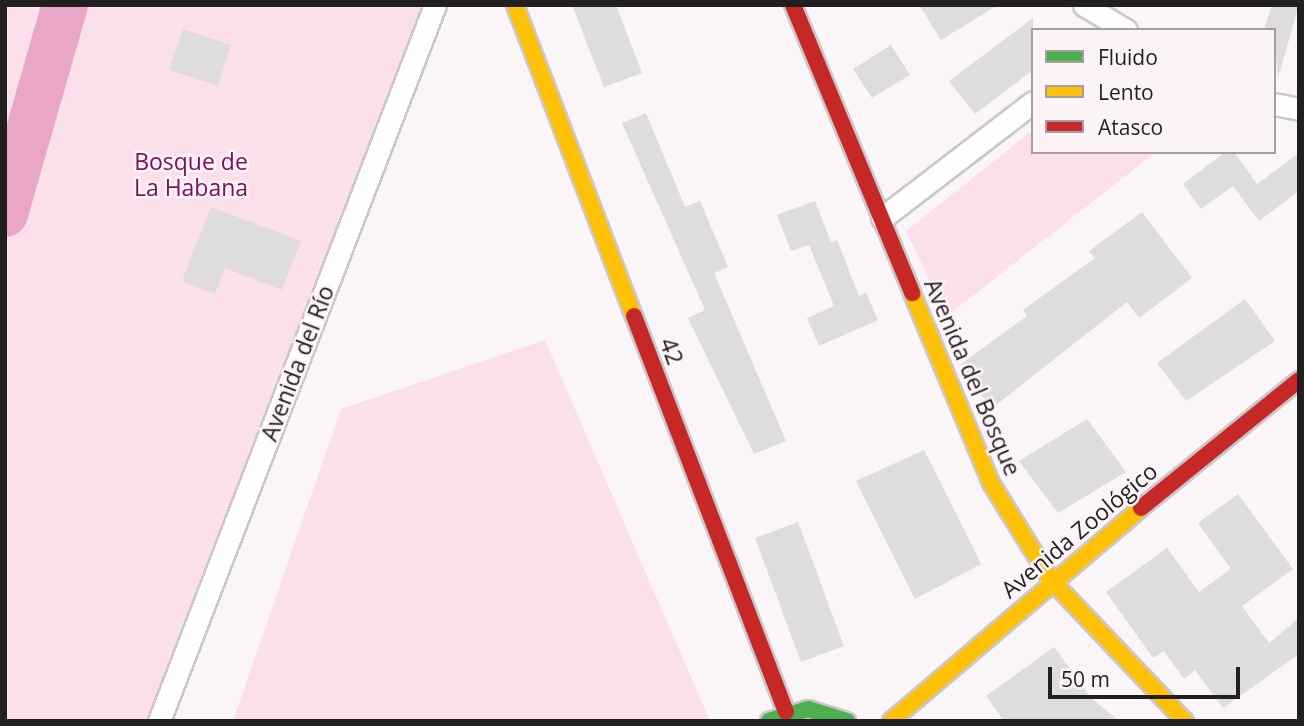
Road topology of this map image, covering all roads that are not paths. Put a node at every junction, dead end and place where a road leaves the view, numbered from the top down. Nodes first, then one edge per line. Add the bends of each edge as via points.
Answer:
1 (435, 5) edge
2 (515, 5) edge
3 (793, 5) edge
4 (1084, 5) edge
5 (1123, 28) edge
6 (1031, 104) edge
7 (1276, 104) edge
8 (1299, 109) edge
9 (882, 218) junction
10 (1298, 383) edge
11 (1051, 580) junction
12 (786, 712) junction
13 (159, 721) edge
14 (769, 721) edge
15 (847, 721) edge
16 (891, 721) edge
17 (1185, 721) edge

1 - 13 street, Avenida del Río
2 - 12 street, 42
3 - 9 street, Avenida del Bosque
4 - 5 street
6 - 9 street
7 - 8 street
9 - 11 street, Avenida del Bosque via 991,483
10 - 11 street, Avenida Zoológico
11 - 16 street, Avenida Zoológico
11 - 17 street, Avenida del Bosque
12 - 14 street
12 - 15 street via 808,709

